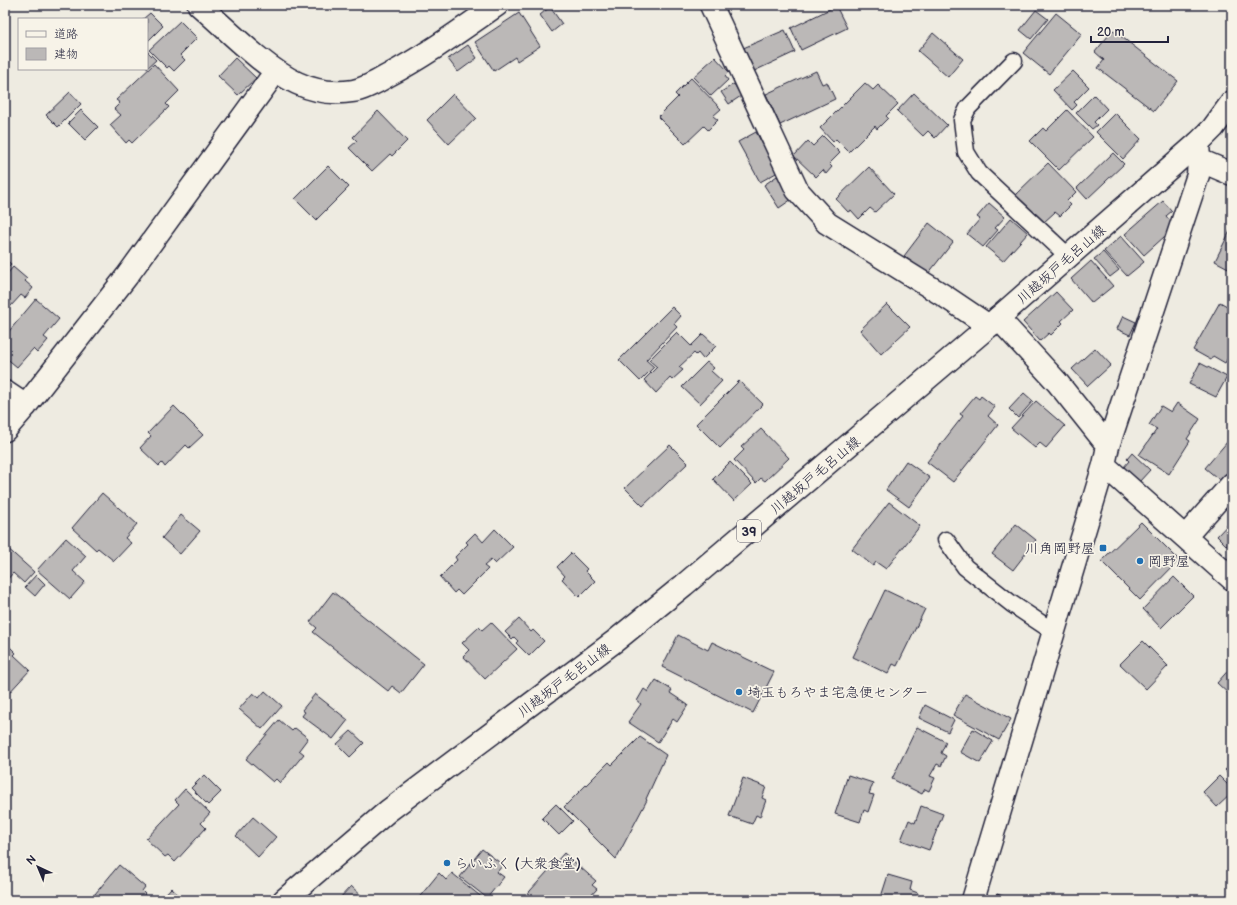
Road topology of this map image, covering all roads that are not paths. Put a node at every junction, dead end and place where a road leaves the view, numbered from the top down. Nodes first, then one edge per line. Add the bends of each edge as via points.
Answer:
1 (199, 5) edge
2 (497, 5) edge
3 (711, 5) edge
4 (1014, 61) dead end
5 (276, 71) junction
6 (1232, 102) edge
7 (1198, 152) junction
8 (1232, 174) edge
9 (1069, 257) junction
10 (994, 322) junction
11 (5, 392) edge
12 (26, 406) junction
13 (5, 430) edge
14 (1106, 455) junction
15 (1232, 484) edge
16 (1185, 537) junction
17 (946, 540) dead end
18 (1232, 579) edge
19 (1054, 632) junction
20 (284, 900) edge
21 (973, 900) edge

1 - 5 street
2 - 5 street via 410,64 355,91 336,93 316,89 296,83
3 - 10 street via 797,190 827,223 946,297
4 - 9 lane via 968,108 962,120 966,152 979,173
5 - 12 street via 127,276
6 - 7 street, 川越坂戸毛呂山線 / 39
7 - 8 street
7 - 9 street, 川越坂戸毛呂山線 / 39
7 - 14 street via 1198,175
9 - 10 street, 川越坂戸毛呂山線 / 39
10 - 14 street via 1057,382
10 - 20 street, 川越坂戸毛呂山線 / 39 via 684,586 616,641 388,811
11 - 12 street
12 - 13 street
14 - 16 street
14 - 19 street
15 - 16 street
16 - 18 street
17 - 19 lane via 965,567 1012,604
19 - 21 street

